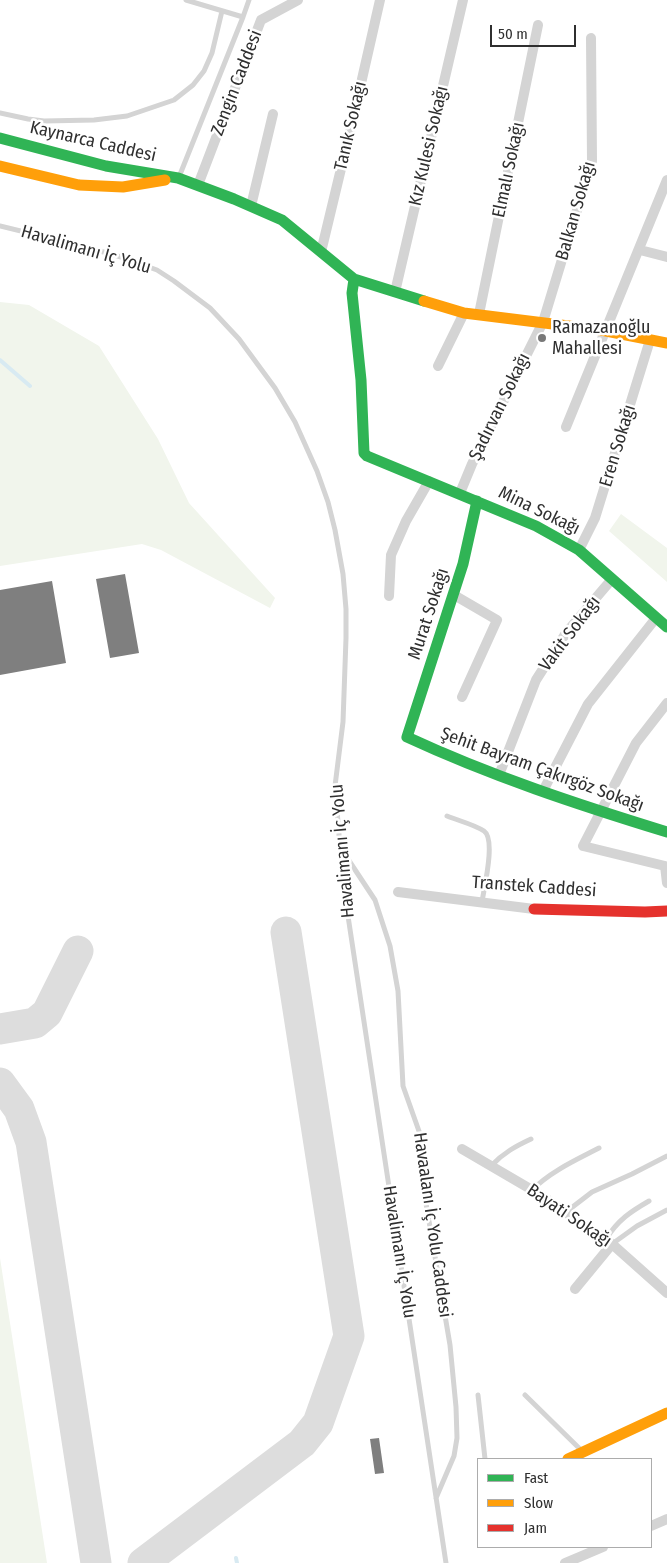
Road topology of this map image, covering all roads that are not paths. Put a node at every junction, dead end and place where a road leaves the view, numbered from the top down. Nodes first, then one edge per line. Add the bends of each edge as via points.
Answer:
1 (186, 0) edge
2 (249, 0) edge
3 (298, 0) edge
4 (380, 0) edge
5 (463, 0) edge
6 (222, 11) junction
7 (243, 16) junction
8 (538, 25) dead end
9 (592, 38) dead end
10 (0, 113) edge
11 (273, 114) dead end
12 (0, 138) edge
13 (0, 166) edge
14 (178, 178) junction
15 (667, 180) edge
16 (198, 185) junction
17 (250, 206) junction
18 (0, 226) edge
19 (640, 250) junction
20 (321, 252) junction
21 (667, 256) edge
22 (354, 279) junction
23 (395, 292) junction
24 (464, 313) junction
25 (479, 314) junction
26 (542, 322) junction
27 (607, 331) junction
28 (650, 340) junction
29 (667, 343) edge
30 (438, 366) dead end
31 (566, 427) dead end
32 (429, 481) junction
33 (460, 494) junction
34 (477, 500) junction
35 (579, 550) junction
36 (612, 579) junction
37 (454, 595) junction
38 (389, 596) dead end
39 (656, 618) junction
40 (667, 627) edge
41 (462, 697) dead end
42 (667, 703) edge
43 (407, 737) joint
44 (499, 775) junction
45 (543, 791) junction
46 (601, 811) junction
47 (447, 816) dead end
48 (667, 832) edge
49 (339, 844) junction
50 (667, 882) edge
51 (398, 892) dead end
52 (482, 902) junction
53 (534, 909) joint
54 (667, 911) edge
55 (532, 1139) dead end
56 (599, 1148) dead end
57 (462, 1149) dead end
58 (667, 1156) edge
59 (492, 1166) junction
60 (532, 1190) junction
61 (649, 1201) dead end
62 (667, 1210) edge
63 (566, 1212) junction
64 (609, 1241) junction
65 (575, 1289) dead end
66 (667, 1293) edge
67 (478, 1394) dead end
68 (525, 1395) dead end
69 (667, 1413) edge
70 (584, 1453) junction
71 (485, 1458) edge
72 (571, 1458) edge
73 (436, 1498) junction
74 (667, 1520) edge
75 (652, 1526) edge
76 (601, 1548) edge
77 (446, 1563) edge
78 (565, 1563) edge

1 - 6 lane
2 - 7 lane
3 - 16 street, Zengin Caddesi via 261,20
4 - 20 street, Tanık Sokağı
5 - 23 street, Kız Kulesi Sokağı
6 - 7 lane
6 - 10 lane via 204,71 174,100 127,116 94,120 44,121
7 - 14 lane
8 - 25 street, Elmalı Sokağı
9 - 26 street, Balkan Sokağı via 592,161
11 - 17 street
12 - 14 street, Kaynarca Caddesi via 106,166
13 - 14 street, Kaynarca Caddesi via 79,185 123,187
14 - 16 street, Kaynarca Caddesi
15 - 19 street
16 - 17 street, Kaynarca Caddesi
17 - 20 street, Kaynarca Caddesi via 282,220
18 - 49 lane, Havalimanı İç Yolu via 121,257 157,270 174,281 210,308 239,339 295,422 328,502 343,574 346,638 343,722 335,786
19 - 21 street
19 - 27 street
20 - 22 street, Kaynarca Caddesi
22 - 23 street, Kaynarca Caddesi
22 - 32 street, Mina Sokağı via 352,293 364,453
23 - 24 street, Kaynarca Caddesi
24 - 25 street, Kaynarca Caddesi
24 - 30 street
25 - 26 street, Kaynarca Caddesi
26 - 27 street, Kaynarca Caddesi
26 - 33 street, Şadırvan Sokağı
27 - 28 street, Kaynarca Caddesi
27 - 31 street
28 - 29 street, Kaynarca Caddesi
28 - 35 street, Eren Sokağı via 595,518
32 - 33 street, Mina Sokağı
32 - 38 street via 391,555
33 - 34 street, Mina Sokağı
34 - 35 street, Mina Sokağı via 536,526
34 - 37 street, Murat Sokağı
35 - 36 street, Mina Sokağı
36 - 39 street, Mina Sokağı
36 - 44 street, Vakit Sokağı via 566,633 536,680
37 - 41 street via 497,620
37 - 43 street, Murat Sokağı
39 - 40 street, Mina Sokağı
39 - 45 street via 588,704
42 - 46 street via 636,743
43 - 44 street, Şehit Bayram Çakırgöz Sokağı
44 - 45 street, Şehit Bayram Çakırgöz Sokağı
45 - 46 street, Şehit Bayram Çakırgöz Sokağı
46 - 48 street, Şehit Bayram Çakırgöz Sokağı
46 - 50 street via 583,846 665,866
47 - 52 lane via 484,831 488,836 490,847
49 - 73 lane, Havalimanı İç Yolu
49 - 73 lane, Havaalanı İç Yolu Caddesi via 375,900 390,946 398,991 403,1086 420,1134 421,1174 450,1345 456,1415 454,1456
51 - 52 street, Transtek Caddesi
52 - 53 street, Transtek Caddesi
53 - 54 street, Transtek Caddesi
55 - 59 lane via 512,1148
56 - 60 lane via 548,1176
57 - 59 street, Bayati Sokağı
58 - 63 lane via 592,1192
59 - 60 street, Bayati Sokağı
60 - 63 street, Bayati Sokağı
61 - 64 lane via 624,1217
62 - 64 lane
63 - 64 street, Bayati Sokağı
64 - 65 street
64 - 66 street, Bayati Sokağı
67 - 71 lane
68 - 70 lane
69 - 70 street
70 - 72 street
73 - 77 lane, Havalimanı İç Yolu
74 - 75 street
76 - 78 street

